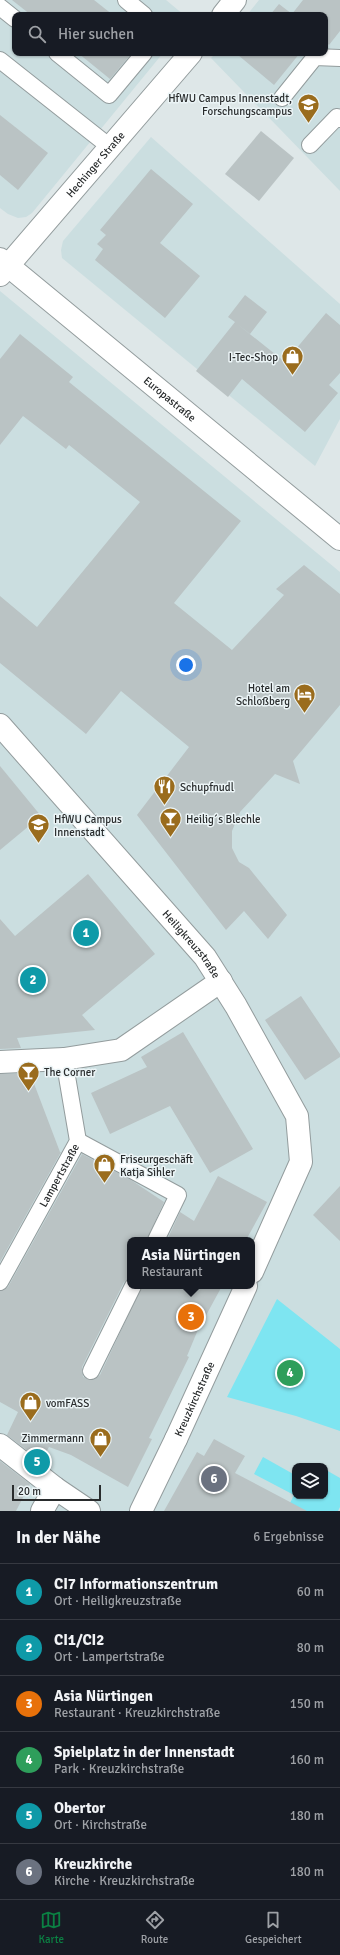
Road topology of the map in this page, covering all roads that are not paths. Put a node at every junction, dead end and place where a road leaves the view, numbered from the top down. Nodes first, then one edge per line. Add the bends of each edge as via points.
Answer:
1 (126, 0) edge
2 (235, 0) edge
3 (0, 7) edge
4 (140, 12) edge
5 (225, 12) edge
6 (12, 17) edge
7 (61, 56) edge
8 (142, 56) edge
9 (188, 56) edge
10 (340, 58) edge
11 (0, 60) edge
12 (282, 98) dead end
13 (340, 119) edge
14 (310, 145) dead end
15 (110, 147) junction
16 (3, 267) edge
17 (340, 539) edge
18 (0, 725) edge
19 (221, 981) junction
20 (64, 1059) junction
21 (0, 1062) edge
22 (78, 1141) junction
23 (157, 1237) edge
24 (255, 1265) edge
25 (0, 1282) edge
26 (132, 1289) edge
27 (245, 1289) edge
28 (91, 1371) dead end
29 (0, 1445) edge
30 (55, 1488) junction
31 (42, 1511) edge
32 (89, 1511) edge
33 (141, 1511) edge

1 - 4 lane
2 - 5 street
3 - 6 lane
7 - 8 lane via 109,95
9 - 15 street, Hechinger Straße
10 - 12 lane via 315,57
11 - 15 lane
13 - 14 lane via 337,117
15 - 16 street, Hechinger Straße
16 - 17 street, Europastraße
18 - 19 street, Heiligkreuzstraße via 205,958
19 - 20 street via 121,1050
19 - 24 street, Heiligkreuzstraße via 297,1116 301,1162
20 - 21 street
20 - 22 lane, Lampertstraße
22 - 23 lane via 178,1195
22 - 25 lane, Lampertstraße
26 - 28 lane
27 - 33 street, Kreuzkirchstraße
29 - 30 street
30 - 31 street
30 - 32 street

